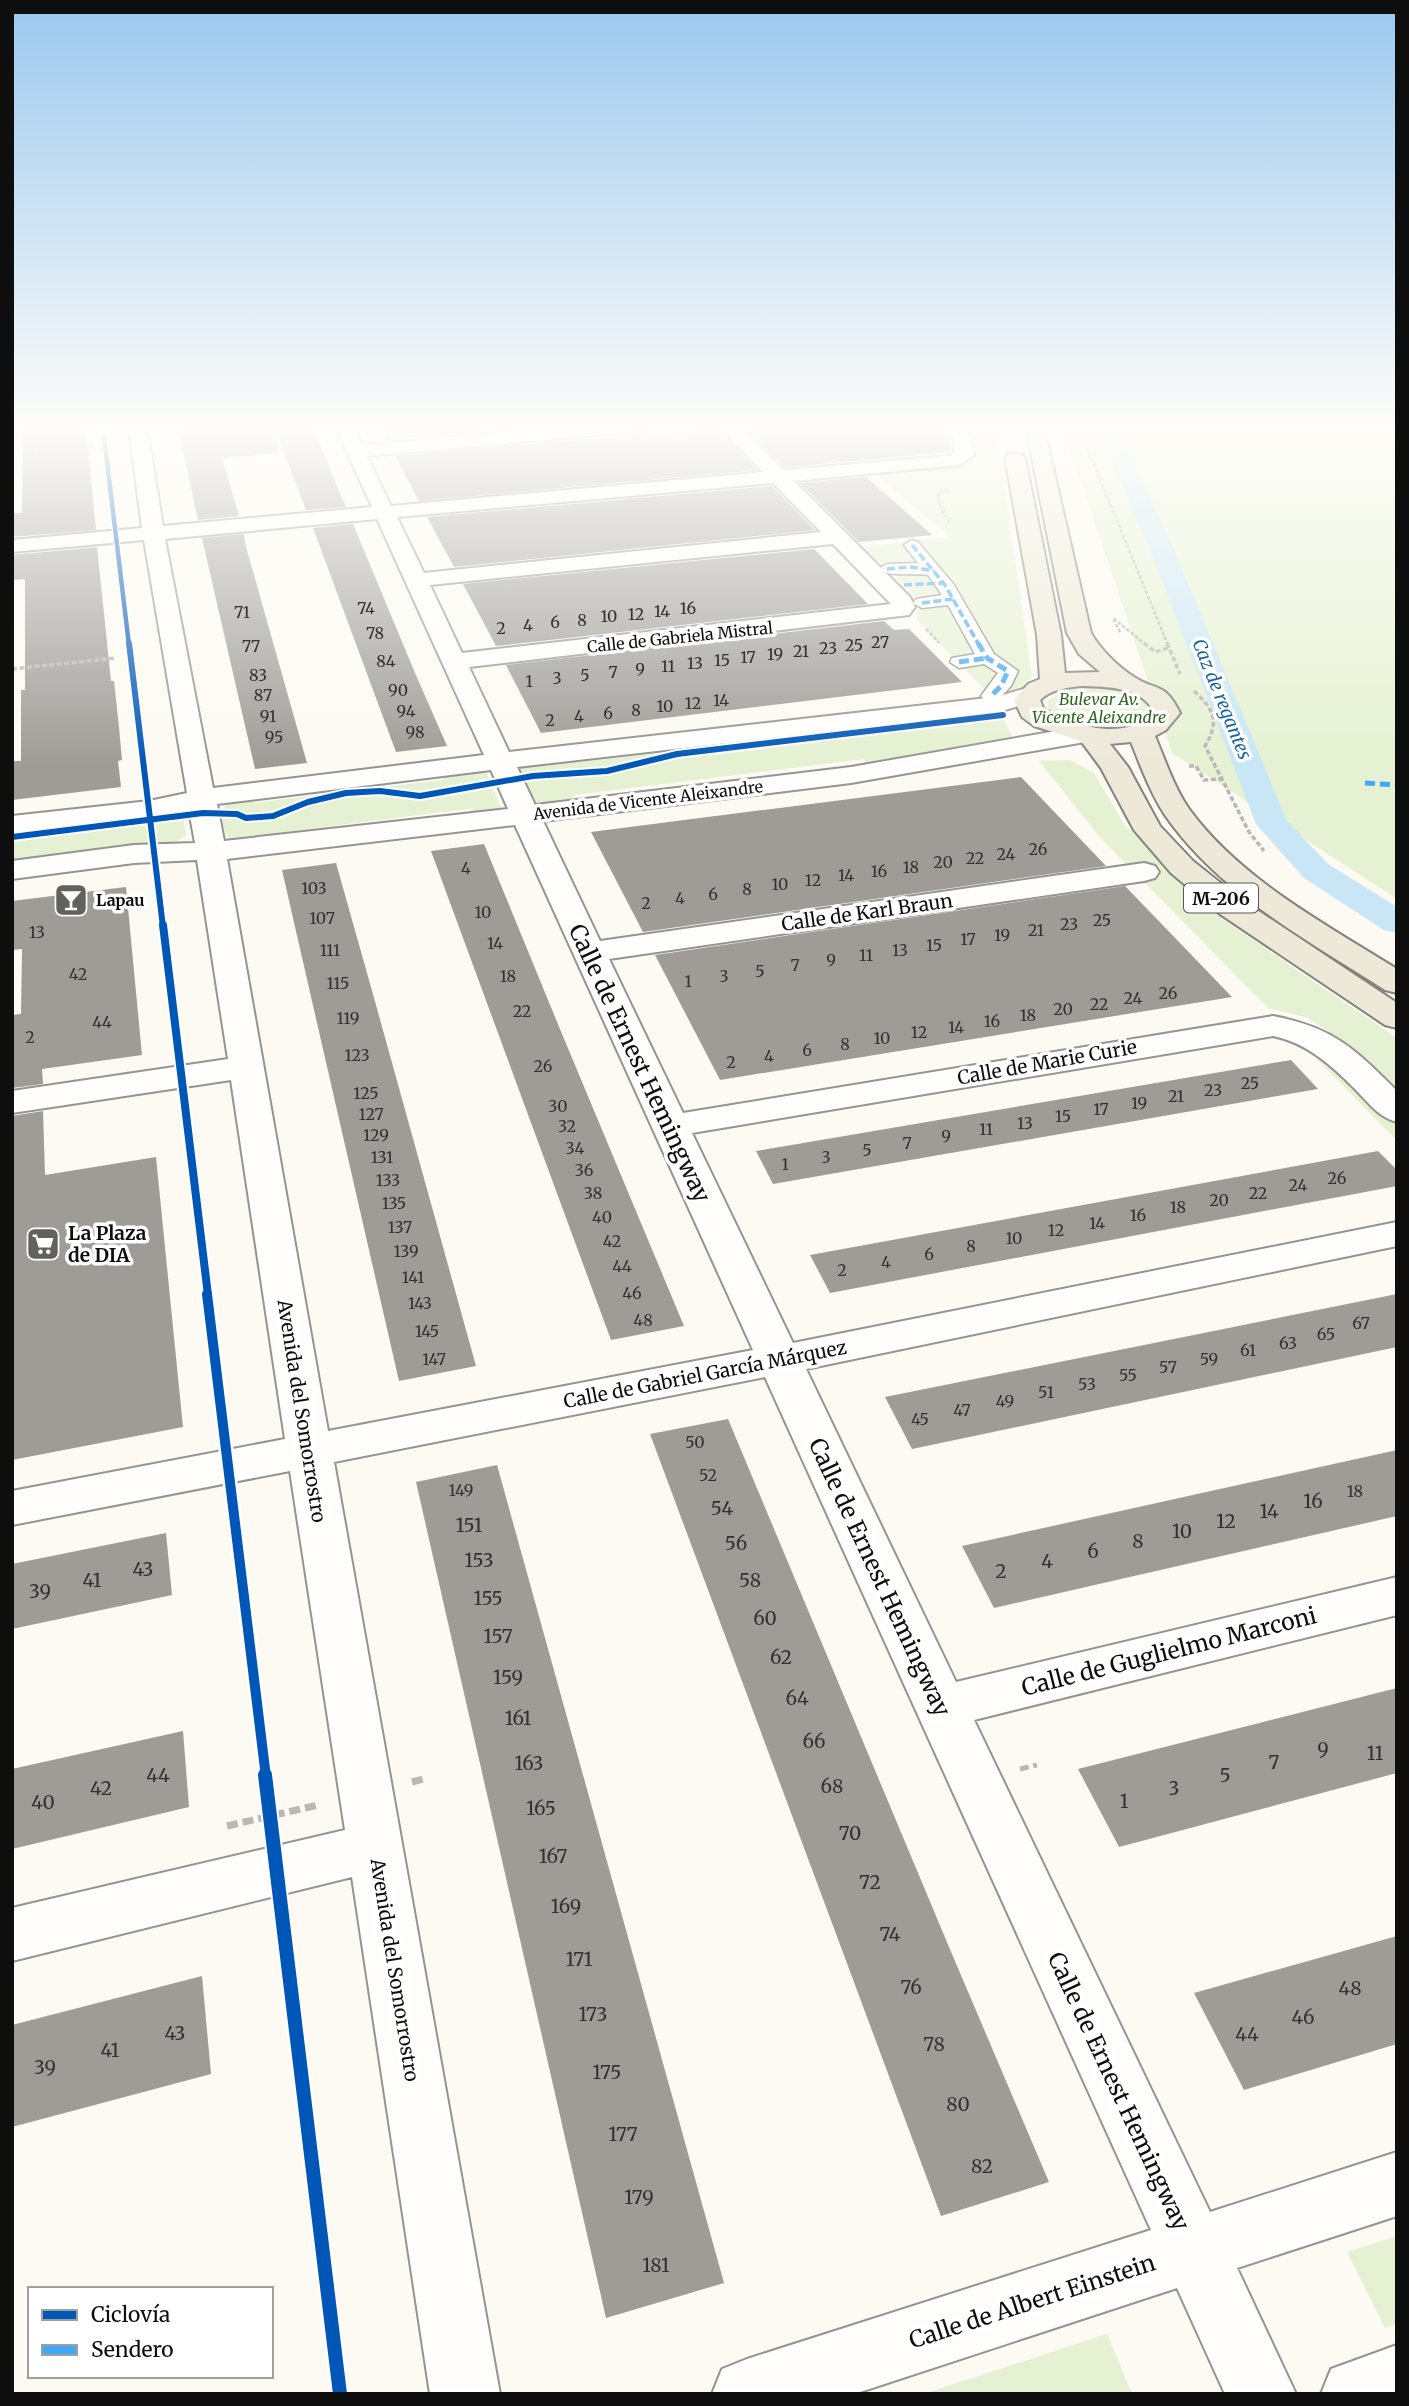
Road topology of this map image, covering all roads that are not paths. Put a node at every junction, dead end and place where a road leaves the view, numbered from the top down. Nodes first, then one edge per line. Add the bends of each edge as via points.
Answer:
1 (74, 540) edge
2 (153, 540) edge
3 (397, 540) edge
4 (807, 540) edge
5 (842, 540) edge
6 (1031, 540) edge
7 (1059, 540) edge
8 (912, 545) dead end
9 (12, 546) edge
10 (887, 569) dead end
11 (938, 577) junction
12 (416, 580) junction
13 (910, 598) junction
14 (953, 599) junction
15 (987, 658) junction
16 (454, 661) junction
17 (959, 662) dead end
18 (1127, 684) junction
19 (1041, 689) junction
20 (991, 696) dead end
21 (1140, 732) junction
22 (1087, 734) junction
23 (1023, 746) junction
24 (499, 761) junction
25 (1114, 767) junction
26 (201, 800) junction
27 (524, 815) junction
28 (12, 825) edge
29 (209, 852) junction
30 (12, 870) edge
31 (1144, 872) dead end
32 (589, 952) junction
33 (1397, 984) edge
34 (1397, 1018) edge
35 (247, 1067) junction
36 (12, 1102) edge
37 (1397, 1111) edge
38 (670, 1126) junction
39 (1397, 1234) edge
40 (778, 1360) junction
41 (309, 1449) junction
42 (12, 1508) edge
43 (1397, 1596) edge
44 (941, 1707) junction
45 (374, 1847) junction
46 (12, 1934) edge
47 (1397, 2184) edge
48 (1193, 2250) junction
49 (1397, 2379) edge
50 (465, 2394) edge
51 (747, 2394) edge
52 (1261, 2394) edge
53 (1356, 2394) edge

1 - 9 street
2 - 26 street, Avenida del Somorrostro
3 - 12 street, Calle de Ernest Hemingway
4 - 12 street
5 - 13 street via 902,602
6 - 19 main road via 1049,635
7 - 18 main road via 1079,633 1088,649
8 - 11 street
10 - 11 street via 911,567
11 - 13 street
11 - 14 street
12 - 16 street, Calle de Ernest Hemingway
13 - 14 street
13 - 16 street, Calle de Gabriela Mistral via 901,610 884,615
14 - 15 street
15 - 17 street
15 - 20 street via 1008,671
16 - 24 street, Calle de Ernest Hemingway
18 - 19 main road via 1081,679
18 - 21 main road via 1165,704 1164,720
19 - 22 main road via 1027,706 1037,718
19 - 24 street via 998,704
21 - 22 main road
21 - 33 main road, M-206 via 1184,821 1225,864 1274,903
22 - 23 street, Avenida de Vicente Aleixandre
22 - 25 main road, M-206
23 - 25 street via 1068,752
23 - 27 street, Avenida de Vicente Aleixandre via 851,775
24 - 26 street
24 - 27 street, Calle de Ernest Hemingway
25 - 34 main road, M-206 via 1148,830 1182,867 1231,907
26 - 28 street
26 - 29 street, Avenida del Somorrostro
27 - 29 street, Avenida de Vicente Aleixandre
27 - 32 street, Calle de Ernest Hemingway
29 - 30 street, Avenida de Vicente Aleixandre via 134,854
29 - 35 street, Avenida del Somorrostro
31 - 32 street, Calle de Karl Braun
32 - 38 street, Calle de Ernest Hemingway
35 - 36 street
35 - 41 street, Avenida del Somorrostro
37 - 38 street, Calle de Marie Curie via 1320,1039 1273,1026
38 - 40 street, Calle de Ernest Hemingway
39 - 40 street, Calle de Gabriel García Márquez
40 - 41 street, Calle de Gabriel García Márquez
40 - 44 street, Calle de Ernest Hemingway
41 - 42 street, Calle de Gabriel García Márquez
41 - 45 street, Avenida del Somorrostro
43 - 44 street, Calle de Guglielmo Marconi
44 - 48 street, Calle de Ernest Hemingway
45 - 46 street
45 - 50 street, Avenida del Somorrostro
47 - 48 street, Calle de Albert Einstein
48 - 51 street, Calle de Albert Einstein
48 - 52 street, Calle de Ernest Hemingway
49 - 53 street

